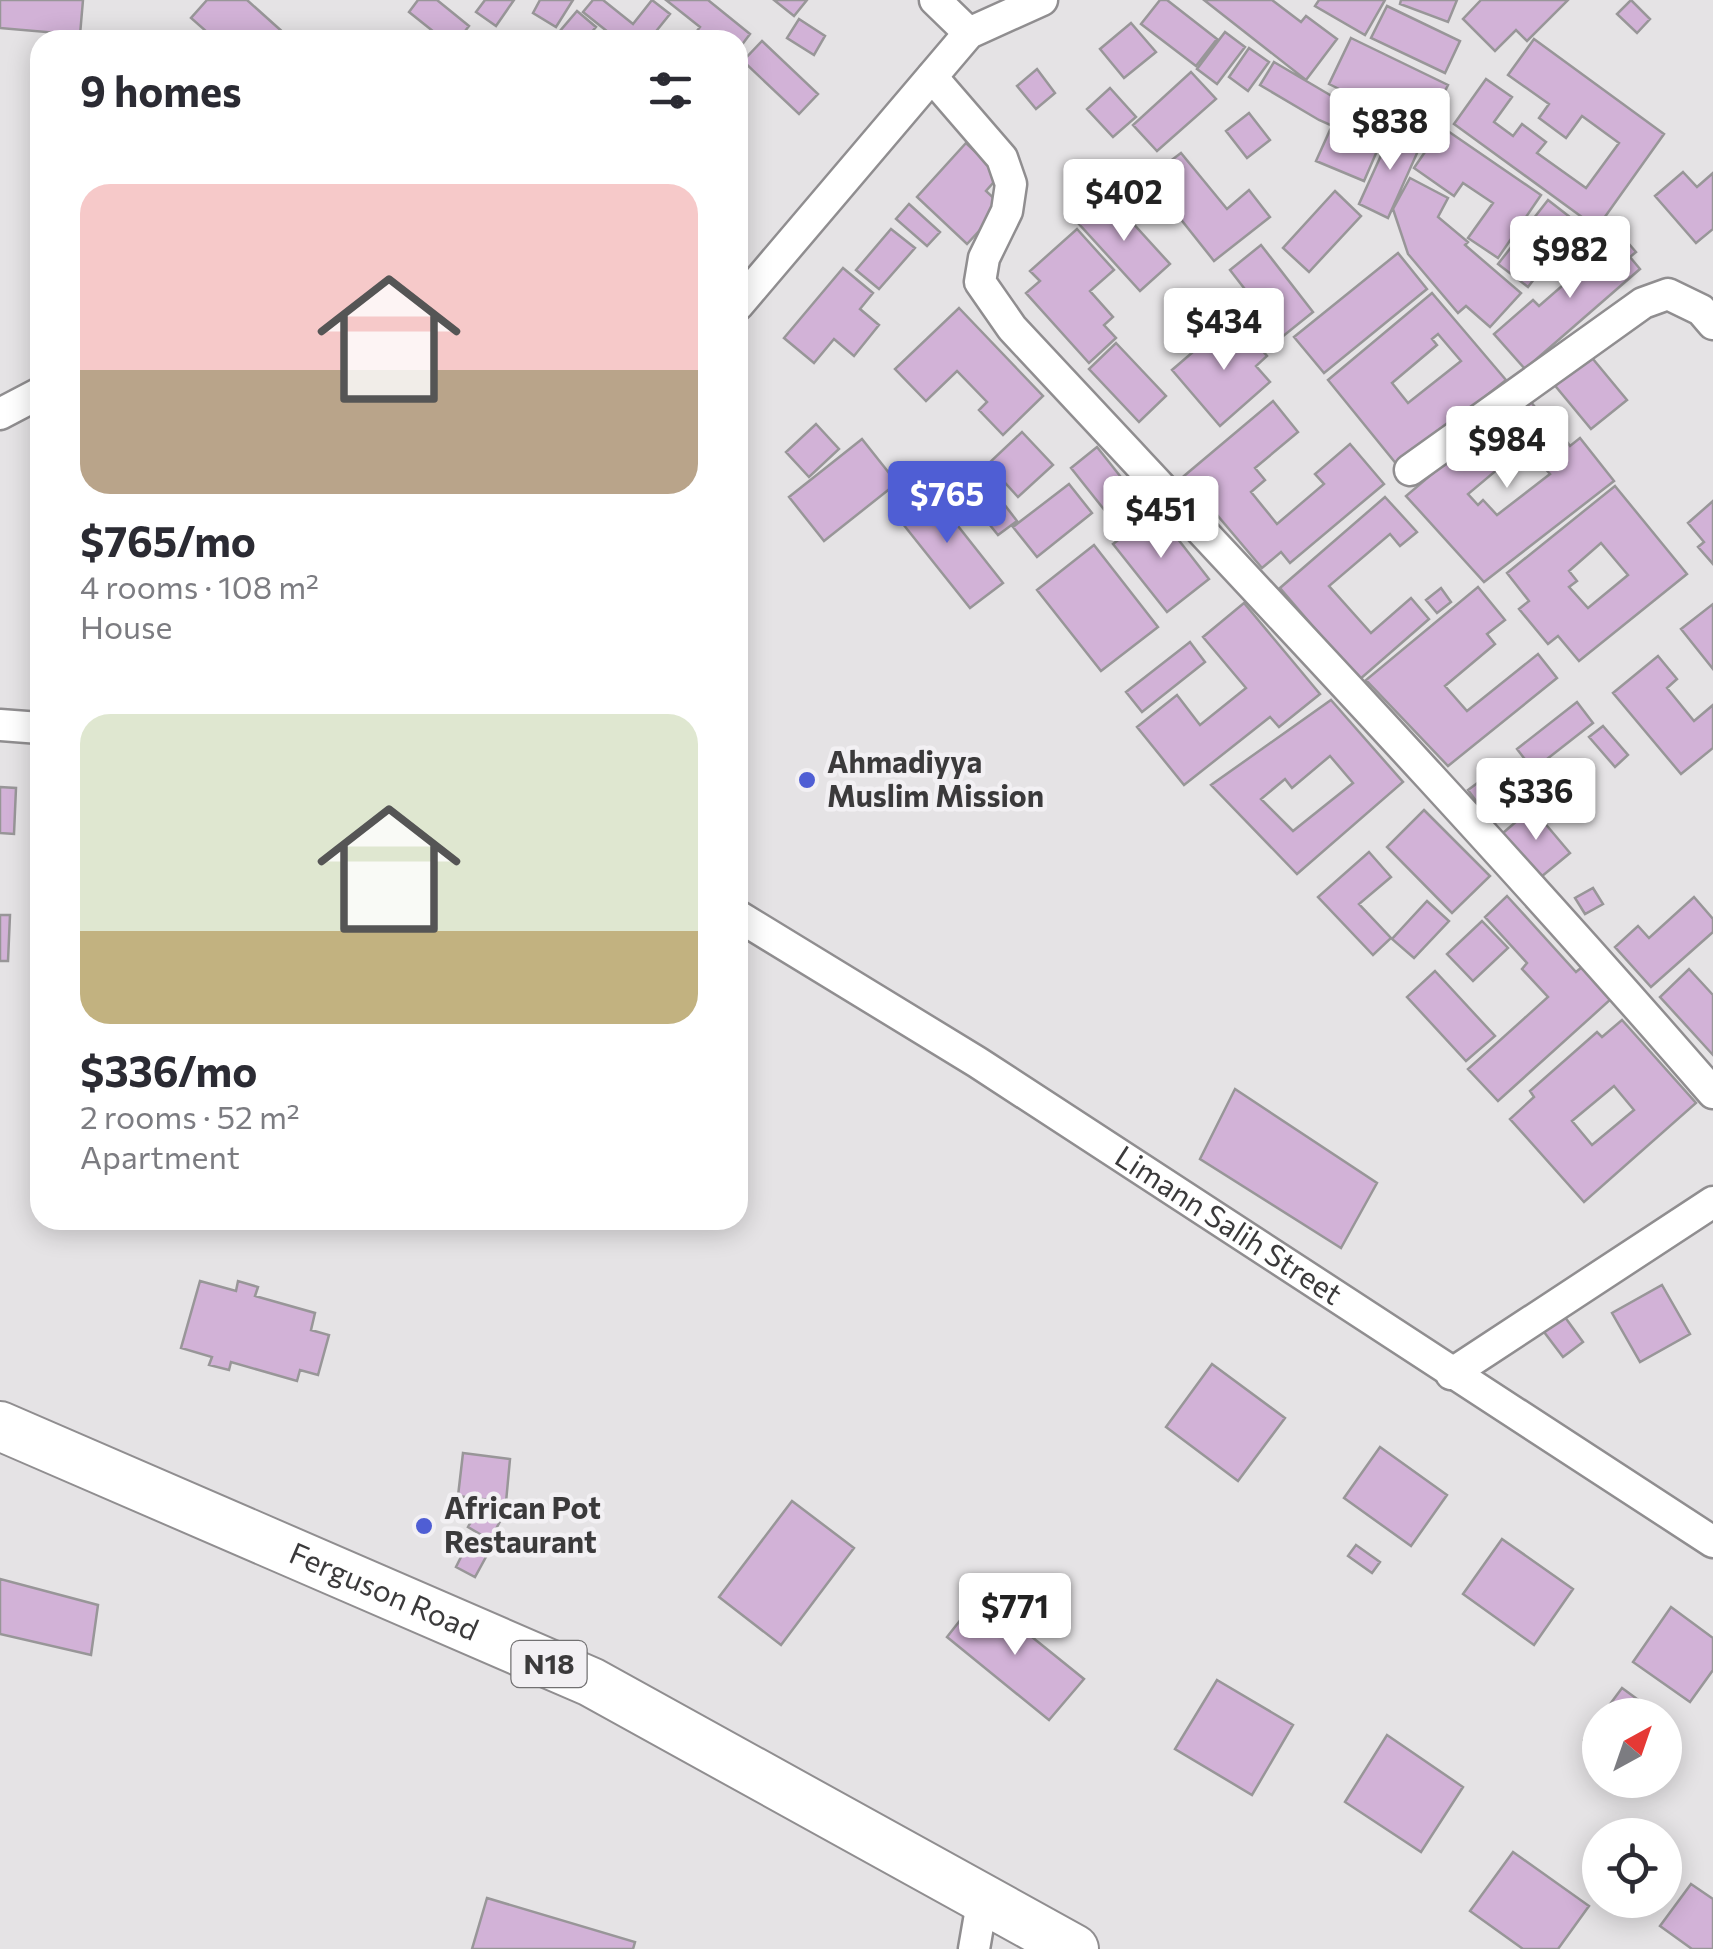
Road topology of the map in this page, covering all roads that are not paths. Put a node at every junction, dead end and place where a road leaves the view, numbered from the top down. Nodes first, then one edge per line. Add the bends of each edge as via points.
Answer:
1 (935, 0) edge
2 (1042, 0) edge
3 (970, 33) junction
4 (932, 78) junction
5 (748, 293) edge
6 (1713, 324) edge
7 (30, 398) edge
8 (0, 414) edge
9 (1410, 470) dead end
10 (0, 725) edge
11 (30, 727) edge
12 (748, 922) edge
13 (1713, 1094) edge
14 (1713, 1202) edge
15 (1451, 1374) junction
16 (0, 1426) edge
17 (1713, 1542) edge
18 (983, 1897) junction
19 (974, 1949) edge
20 (1074, 1949) edge

1 - 3 street
2 - 3 street
3 - 4 street
4 - 5 street
4 - 13 street via 1002,158 1011,184 980,282 1012,328
6 - 9 street via 1668,294 1643,302
7 - 8 street
10 - 11 street
12 - 15 street, Limann Salih Street via 976,1062
14 - 15 street
15 - 17 street, Limann Salih Street
16 - 18 highway, Ferguson Road / N18 via 590,1682
18 - 19 street
18 - 20 highway, Ferguson Road / N18

